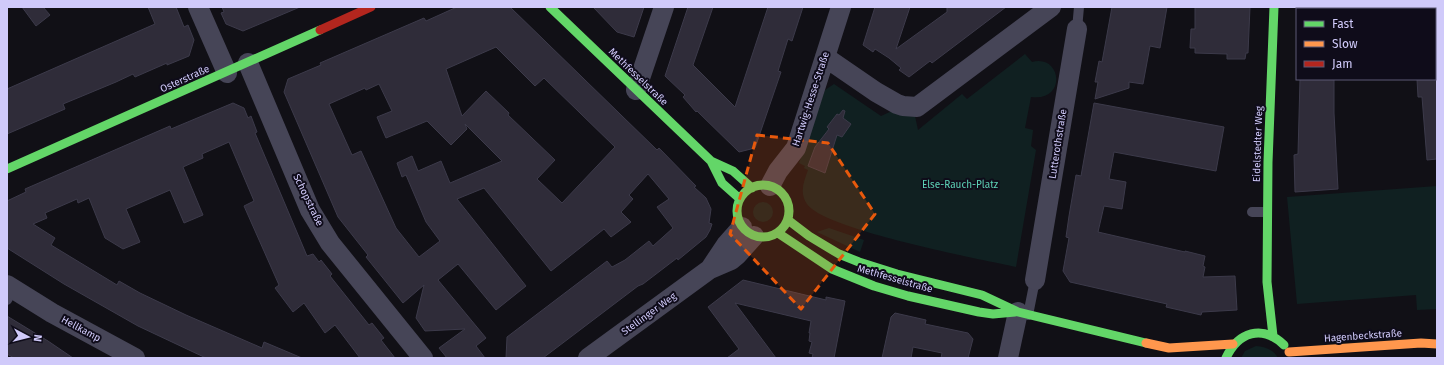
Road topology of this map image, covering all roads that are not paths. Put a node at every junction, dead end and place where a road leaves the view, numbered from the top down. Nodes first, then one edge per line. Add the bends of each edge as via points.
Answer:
1 (198, 7) edge
2 (372, 7) edge
3 (550, 7) edge
4 (664, 7) edge
5 (841, 7) edge
6 (1052, 7) edge
7 (1079, 7) edge
8 (1274, 7) edge
9 (1077, 29) joint
10 (825, 57) junction
11 (248, 63) junction
12 (227, 73) junction
13 (636, 90) junction
14 (711, 161) junction
15 (7, 169) edge
16 (761, 187) junction
17 (740, 199) junction
18 (1252, 212) dead end
19 (1267, 212) junction
20 (788, 220) junction
21 (748, 232) junction
22 (778, 233) junction
23 (1035, 280) joint
24 (1267, 282) junction
25 (9, 292) edge
26 (1260, 307) dead end
27 (1023, 314) junction
28 (1273, 336) junction
29 (1233, 344) junction
30 (1437, 344) edge
31 (1169, 348) junction
32 (1181, 355) dead end
33 (1290, 355) edge
34 (135, 358) edge
35 (423, 358) edge
36 (588, 358) edge
37 (1008, 358) edge
38 (1226, 358) edge

1 - 12 street
2 - 11 street, Osterstraße
3 - 13 street, Methfesselstraße
4 - 13 street
5 - 10 street, Hartwig-Hesse-Straße
6 - 10 street via 916,107 897,104
7 - 9 lane, Lutterothstraße
8 - 19 street, Eidelstedter Weg
9 - 23 street, Lutterothstraße
10 - 16 street, Hartwig-Hesse-Straße via 796,148 778,172
11 - 12 street, Osterstraße
11 - 35 street, Schopstraße via 310,210 330,243
12 - 15 street, Osterstraße
13 - 14 street, Methfesselstraße
14 - 16 street, Methfesselstraße
14 - 17 street, Methfesselstraße via 722,183
16 - 17 street via 746,191
16 - 20 street, Methfesselstraße via 780,192 785,197 789,209
17 - 21 street via 737,206 738,221
18 - 19 lane
19 - 24 street, Eidelstedter Weg
20 - 22 street
20 - 27 street, Methfesselstraße via 839,254 859,262 982,295
21 - 22 street via 767,237
21 - 36 street, Stellinger Weg via 726,244 710,269
22 - 27 street, Methfesselstraße via 838,272 873,286 979,312
23 - 27 lane
24 - 26 street, Eidelstedter Weg
24 - 28 street, Eidelstedter Weg
25 - 34 street, Hellkamp
27 - 31 street, Methfesselstraße
27 - 37 street
28 - 29 street via 1255,330
28 - 33 street via 1283,342
29 - 31 street, Methfesselstraße
29 - 38 street
30 - 33 street, Hagenbeckstraße
31 - 32 street, Methfesselstraße

